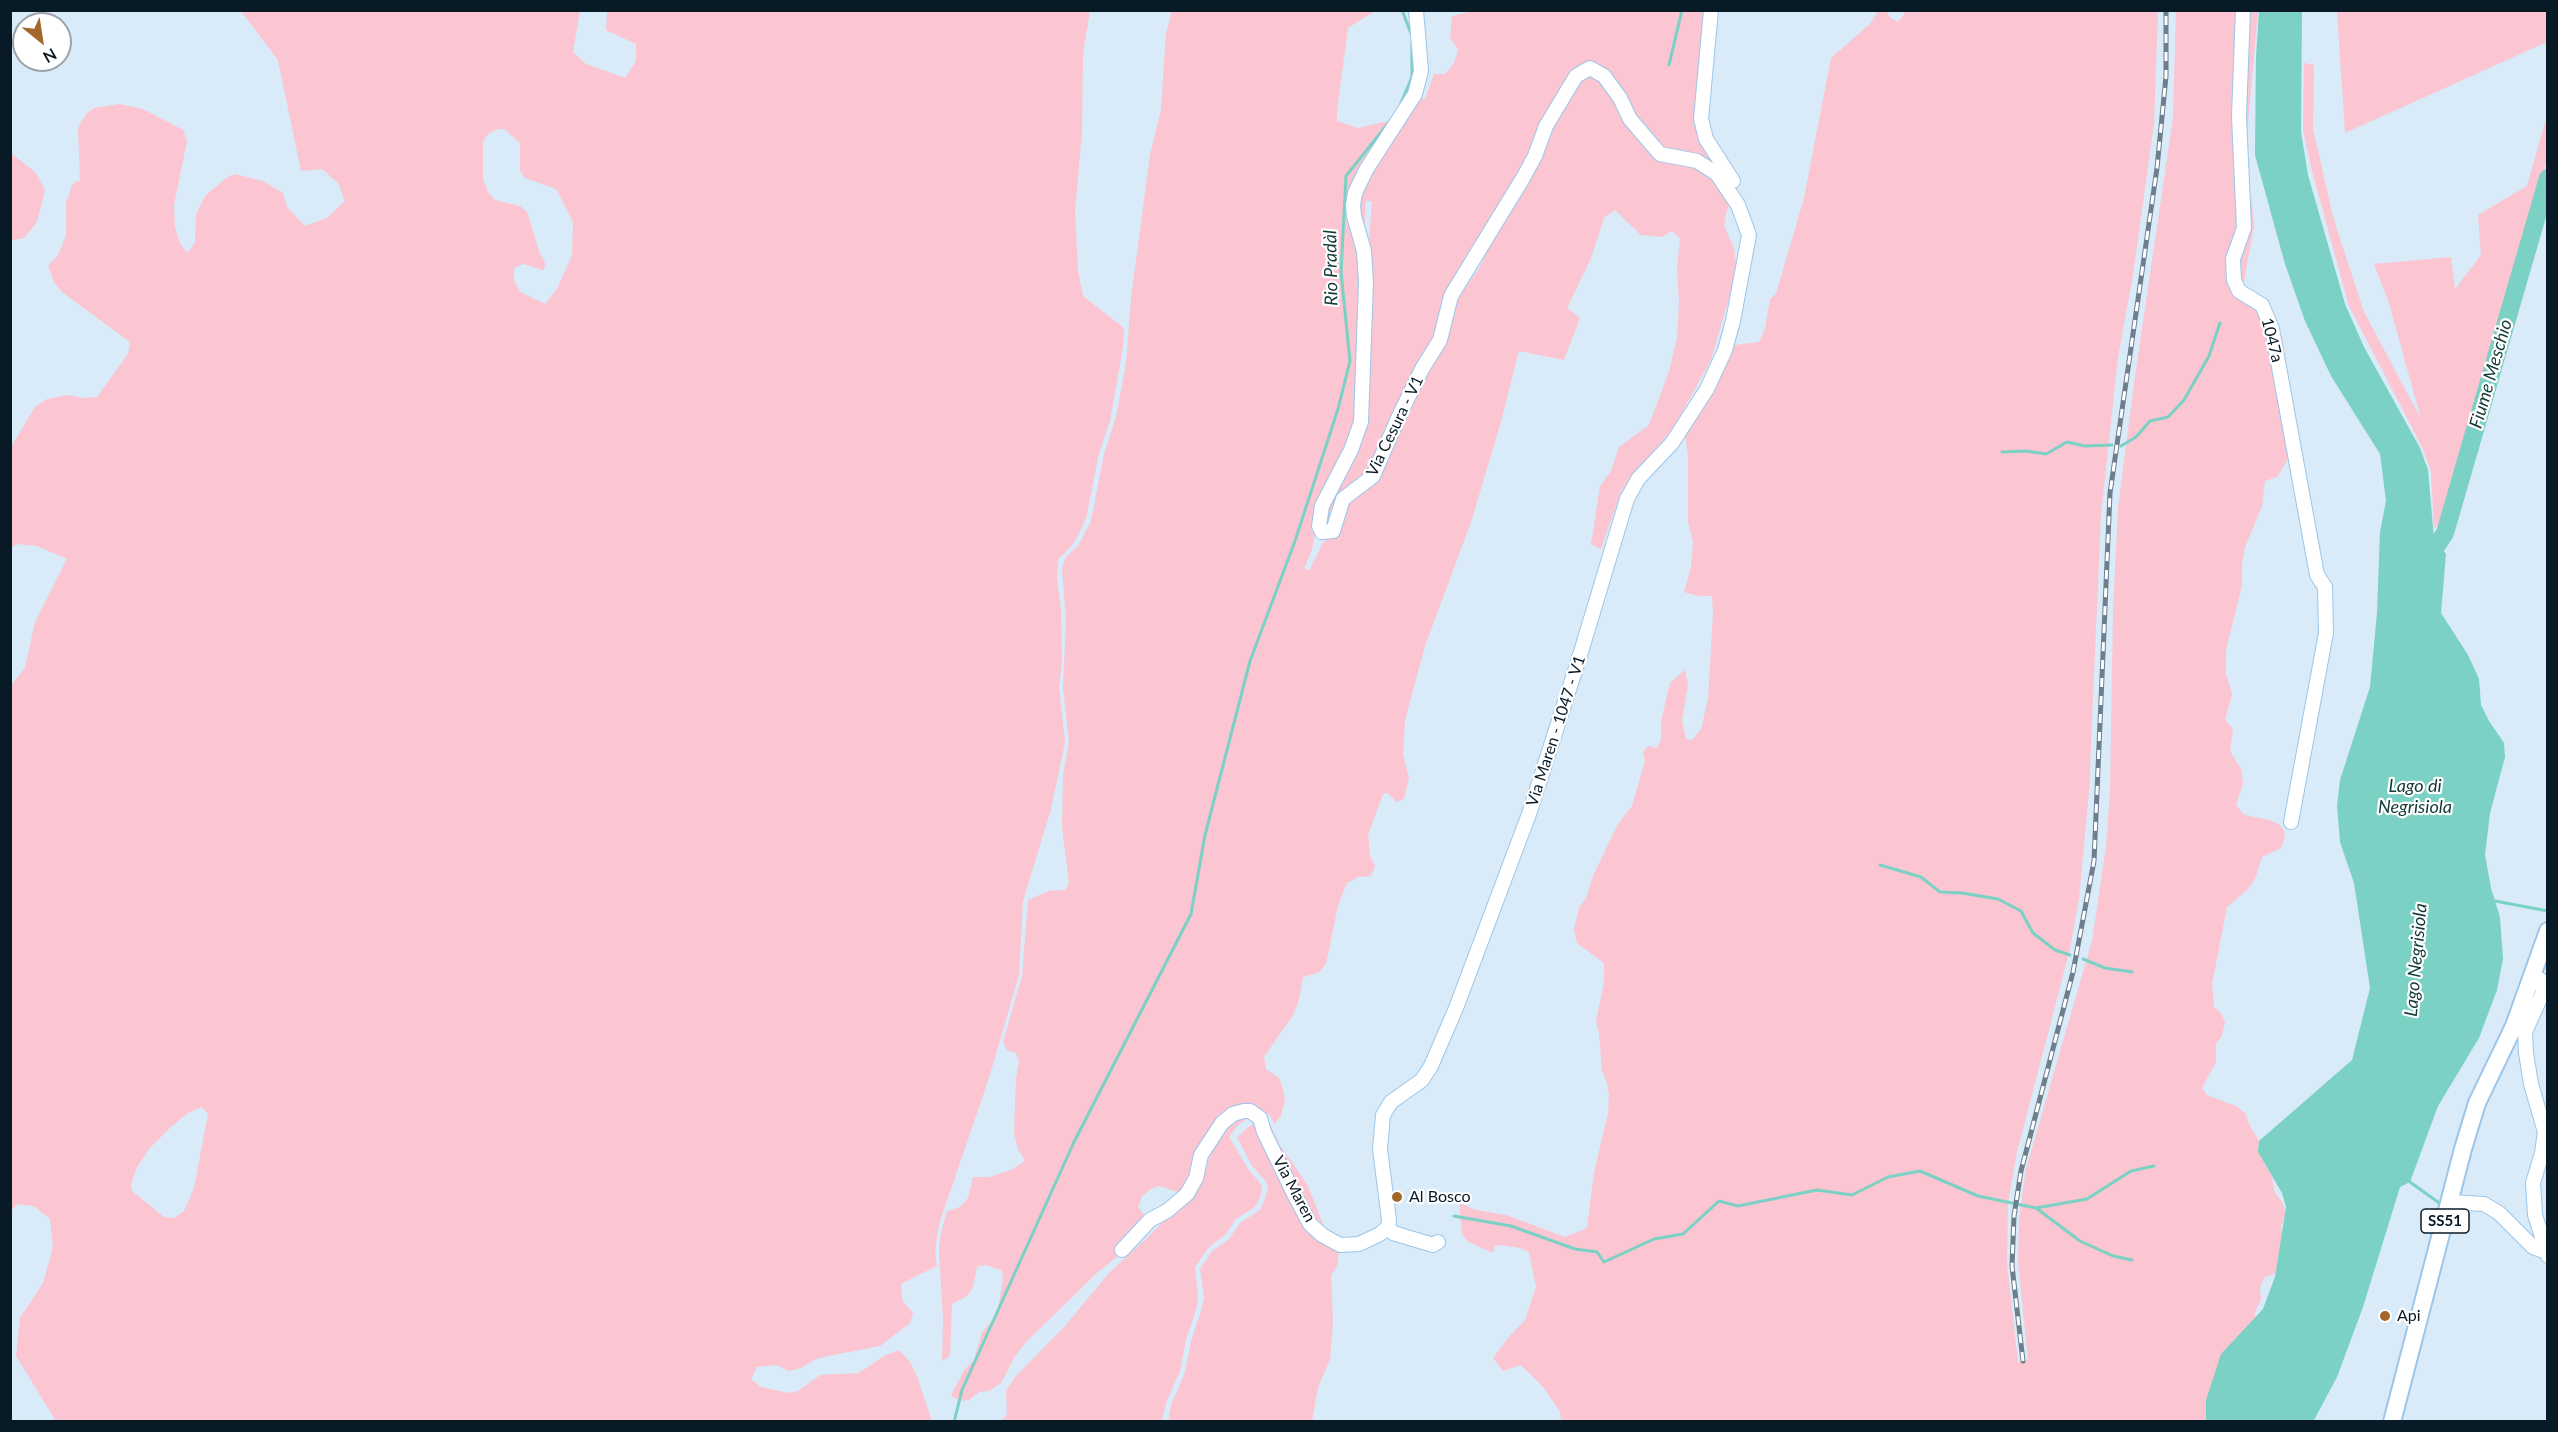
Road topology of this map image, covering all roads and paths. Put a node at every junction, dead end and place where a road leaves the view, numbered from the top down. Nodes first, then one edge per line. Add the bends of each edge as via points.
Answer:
1 (1416, 10) edge
2 (1711, 10) edge
3 (2243, 10) edge
4 (1733, 197) junction
5 (2291, 822) dead end
6 (2547, 931) edge
7 (2533, 976) junction
8 (2450, 1202) junction
9 (1388, 1227) junction
10 (1438, 1242) dead end
11 (1122, 1250) dead end
12 (2547, 1254) edge
13 (2392, 1422) edge

1 - 4 street, Via Cesura - V1 via 1421,71 1415,94 1355,193 1354,216 1364,250 1366,282 1361,422 1322,507 1322,532 1333,531 1343,499 1373,476 1403,407 1440,340 1451,296 1523,178 1546,126 1576,76 1590,68 1604,76 1655,150 1664,156 1684,157 1706,166 1722,179
2 - 4 street via 1701,119 1706,139 1739,190
3 - 5 street, 1047a via 2239,116 2244,228 2233,259 2234,280 2239,291 2262,305 2272,328 2317,575 2325,587 2326,633
4 - 9 street, Via Maren - 1047 - V1 via 1749,235 1725,350 1707,389 1672,443 1638,479 1626,499 1529,814 1456,1008 1422,1080 1391,1102 1383,1115 1380,1149
6 - 7 main road, SS51
7 - 8 main road, SS51 via 2477,1103
7 - 12 street via 2541,980 2543,992 2526,1032 2526,1053 2545,1132 2533,1183 2535,1215
8 - 12 street via 2484,1203 2532,1247
8 - 13 main road, SS51
9 - 10 street via 1393,1233 1433,1245
9 - 11 street, Via Maren via 1359,1244 1340,1245 1310,1224 1260,1118 1250,1111 1233,1114 1222,1123 1201,1155 1196,1178 1187,1194 1167,1212 1150,1220

